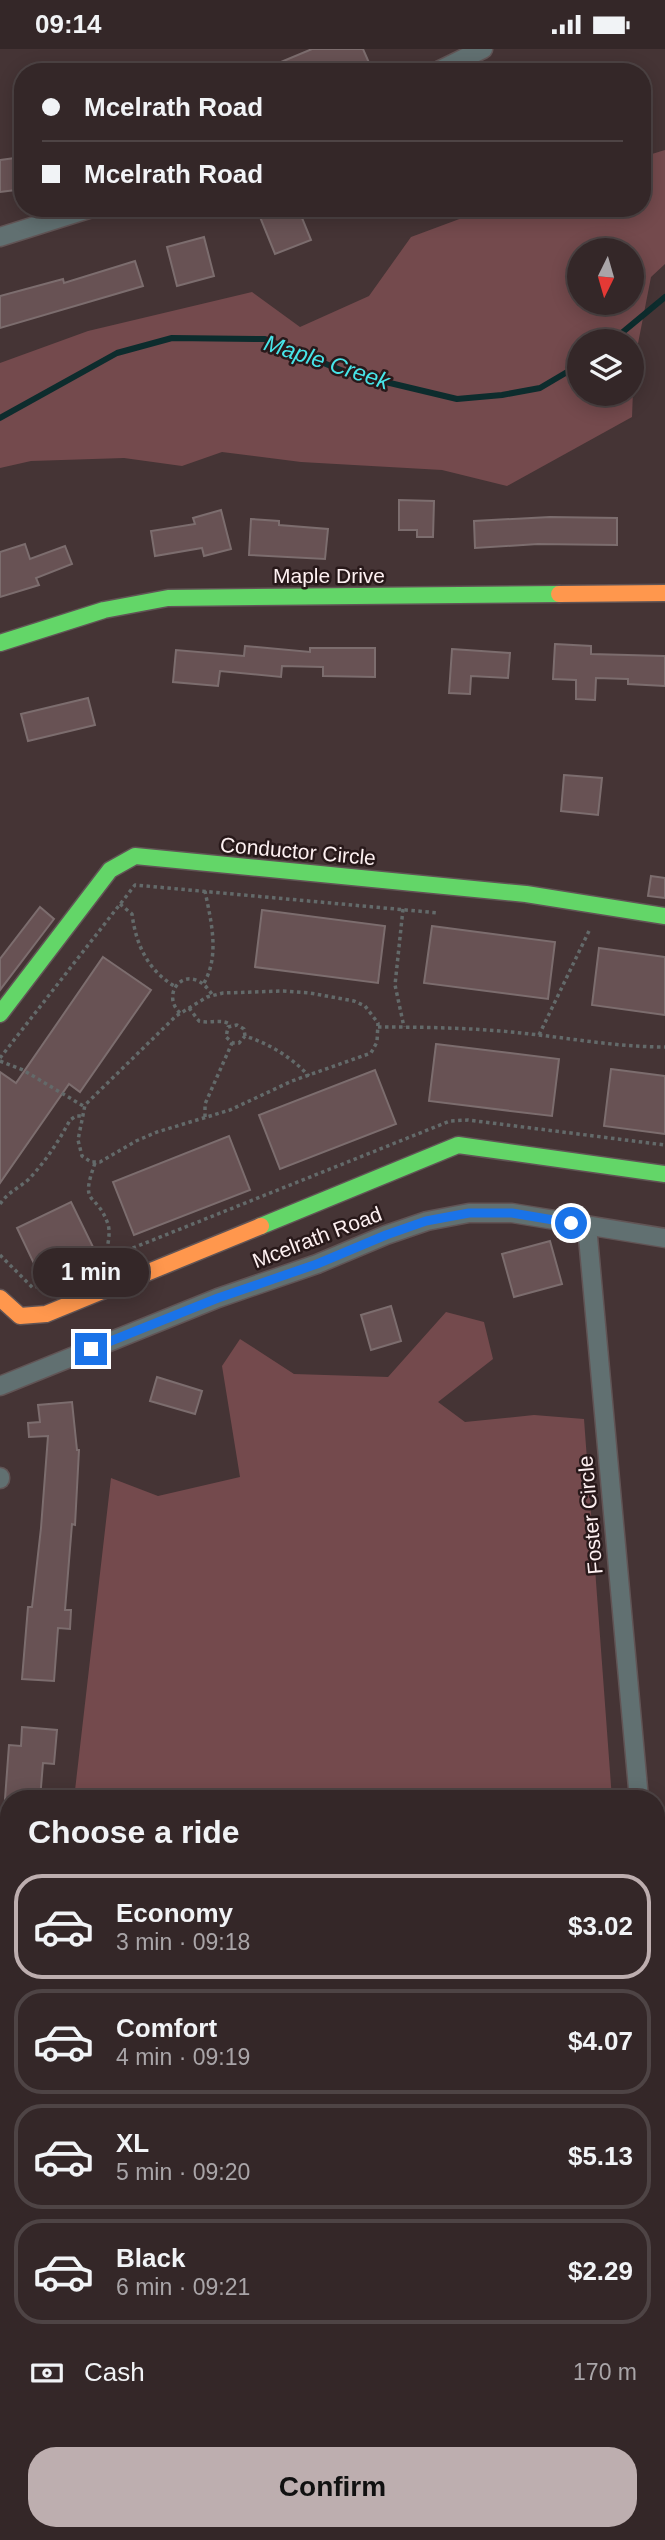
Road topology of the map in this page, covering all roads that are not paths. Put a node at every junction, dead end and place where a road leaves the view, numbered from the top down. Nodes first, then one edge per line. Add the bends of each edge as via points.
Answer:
1 (483, 49) edge
2 (454, 63) edge
3 (63, 217) edge
4 (0, 237) edge
5 (665, 593) edge
6 (0, 643) edge
7 (665, 916) edge
8 (0, 1014) edge
9 (665, 1174) edge
10 (587, 1226) junction
11 (665, 1238) edge
12 (0, 1298) edge
13 (0, 1386) edge
14 (638, 1790) edge

1 - 2 street
3 - 4 street
5 - 6 street, Maple Drive via 168,598 134,602
7 - 8 street, Conductor Circle via 526,894 135,856 110,870
9 - 12 street via 458,1145 46,1314 20,1316
10 - 11 street, Mcelrath Road
10 - 13 street, Mcelrath Road via 512,1213 469,1213 426,1221
10 - 14 street, Foster Circle

